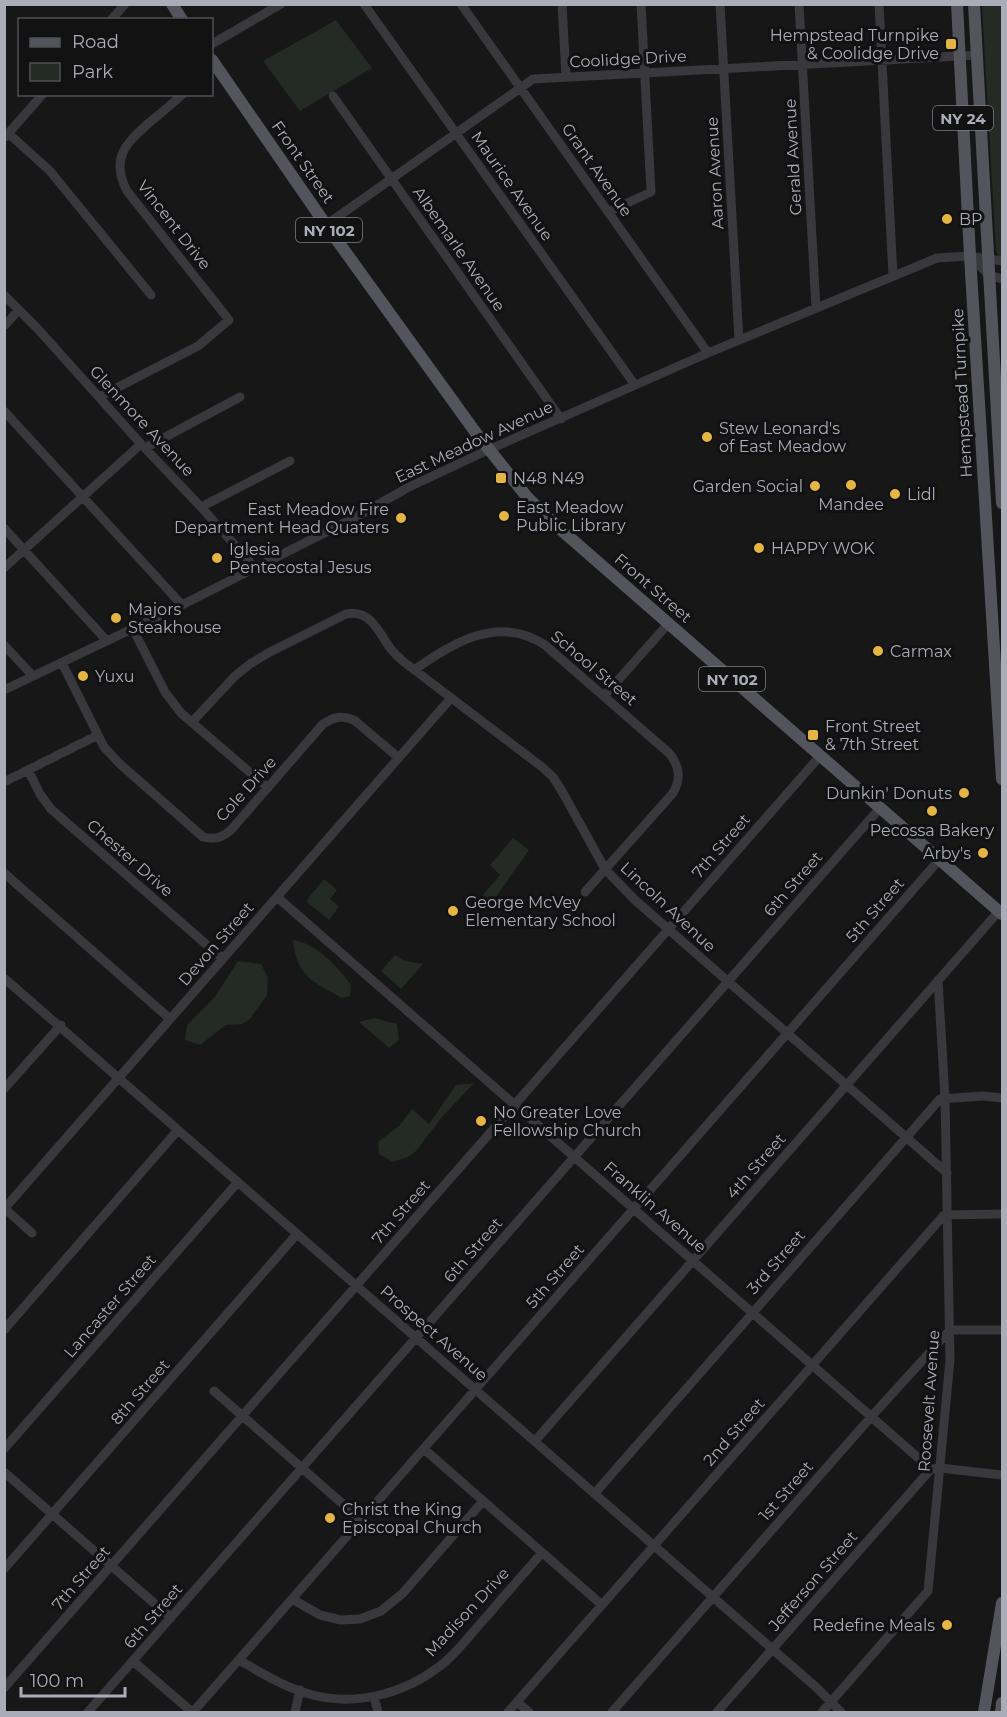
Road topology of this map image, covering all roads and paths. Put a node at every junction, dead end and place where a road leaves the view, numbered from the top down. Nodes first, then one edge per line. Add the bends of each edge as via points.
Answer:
1 (125, 4) edge
2 (171, 4) edge
3 (281, 4) edge
4 (364, 4) edge
5 (461, 4) edge
6 (562, 4) edge
7 (641, 4) edge
8 (720, 4) edge
9 (799, 4) edge
10 (879, 4) edge
11 (957, 4) edge
12 (974, 4) edge
13 (113, 18) edge
14 (181, 18) edge
15 (213, 43) edge
16 (977, 55) junction
17 (960, 56) junction
18 (881, 60) junction
19 (803, 65) junction
20 (213, 66) edge
21 (724, 69) junction
22 (645, 74) junction
23 (566, 77) junction
24 (520, 87) junction
25 (41, 96) edge
26 (181, 96) edge
27 (333, 96) dead end
28 (456, 133) junction
29 (7, 135) edge
30 (391, 179) junction
31 (608, 212) junction
32 (326, 225) junction
33 (970, 256) junction
34 (988, 259) junction
35 (1002, 261) edge
36 (989, 275) junction
37 (893, 276) junction
38 (1002, 279) edge
39 (4, 295) edge
40 (151, 295) dead end
41 (816, 308) junction
42 (19, 310) junction
43 (4, 326) edge
44 (739, 340) junction
45 (708, 353) junction
46 (998, 353) edge
47 (635, 385) junction
48 (99, 397) junction
49 (240, 397) dead end
50 (4, 411) edge
51 (561, 418) junction
52 (143, 446) junction
53 (488, 450) junction
54 (290, 461) dead end
55 (83, 496) junction
56 (1002, 503) edge
57 (201, 507) junction
58 (4, 528) edge
59 (25, 550) junction
60 (4, 568) edge
61 (255, 568) junction
62 (183, 605) junction
63 (668, 624) junction
64 (133, 629) junction
65 (107, 641) junction
66 (4, 645) edge
67 (62, 663) junction
68 (414, 670) junction
69 (33, 676) junction
70 (4, 690) edge
71 (604, 696) junction
72 (451, 698) junction
73 (1000, 711) edge
74 (192, 722) junction
75 (98, 735) junction
76 (820, 756) junction
77 (399, 758) junction
78 (28, 770) junction
79 (1002, 779) edge
80 (4, 782) edge
81 (268, 788) junction
82 (880, 808) junction
83 (939, 860) junction
84 (605, 869) junction
85 (4, 873) edge
86 (585, 892) dead end
87 (277, 897) junction
88 (1001, 913) edge
89 (669, 929) junction
90 (223, 959) junction
91 (4, 978) edge
92 (938, 980) junction
93 (728, 981) junction
94 (170, 1019) junction
95 (61, 1025) junction
96 (788, 1033) junction
97 (119, 1078) junction
98 (847, 1085) junction
99 (4, 1089) edge
100 (945, 1098) junction
101 (1002, 1098) edge
102 (515, 1105) junction
103 (178, 1130) junction
104 (906, 1137) junction
105 (574, 1157) junction
106 (947, 1173) junction
107 (238, 1182) junction
108 (5, 1209) edge
109 (634, 1209) junction
110 (1002, 1214) edge
111 (948, 1215) junction
112 (32, 1233) dead end
113 (297, 1234) junction
114 (693, 1261) junction
115 (357, 1286) junction
116 (752, 1313) junction
117 (4, 1330) edge
118 (950, 1330) junction
119 (1002, 1330) edge
120 (416, 1338) junction
121 (812, 1365) junction
122 (476, 1389) junction
123 (214, 1391) dead end
124 (243, 1416) junction
125 (871, 1417) junction
126 (535, 1442) junction
127 (4, 1449) edge
128 (424, 1449) junction
129 (302, 1468) junction
130 (936, 1469) junction
131 (4, 1473) edge
132 (1002, 1475) edge
133 (595, 1493) junction
134 (483, 1501) junction
135 (52, 1514) junction
136 (361, 1520) junction
137 (654, 1545) junction
138 (542, 1553) junction
139 (111, 1566) junction
140 (4, 1569) edge
141 (713, 1597) junction
142 (292, 1599) junction
143 (1002, 1603) edge
144 (602, 1605) junction
145 (171, 1618) junction
146 (1000, 1636) edge
147 (773, 1649) junction
148 (239, 1660) junction
149 (134, 1661) junction
150 (4, 1688) edge
151 (300, 1690) junction
152 (374, 1697) junction
153 (517, 1702) junction
154 (831, 1702) junction
155 (1002, 1703) edge
156 (88, 1713) edge
157 (193, 1713) edge
158 (295, 1713) edge
159 (378, 1713) edge
160 (508, 1713) edge
161 (529, 1713) edge
162 (612, 1713) edge
163 (717, 1713) edge
164 (822, 1713) edge
165 (841, 1713) edge
166 (984, 1713) edge
167 (1001, 1713) edge

1 - 13 street
2 - 14 main road
3 - 15 street
4 - 28 street, Maurice Avenue
5 - 24 street, Grant Avenue
6 - 23 street
7 - 22 street
8 - 21 street, Aaron Avenue
9 - 19 street, Gerald Avenue
10 - 18 street
11 - 17 main road, Hempstead Turnpike / NY 24
12 - 16 main road, Hempstead Turnpike / NY 24
16 - 17 street, Coolidge Drive
16 - 34 main road, Hempstead Turnpike / NY 24
17 - 18 street, Coolidge Drive
17 - 33 main road, Hempstead Turnpike / NY 24
18 - 19 street, Coolidge Drive
18 - 37 street
19 - 21 street, Coolidge Drive
19 - 41 street, Gerald Avenue
20 - 32 main road, Front Street / NY 102
21 - 22 street, Coolidge Drive
21 - 44 street, Aaron Avenue
22 - 23 street, Coolidge Drive
22 - 31 street via 651,192
23 - 24 street, Coolidge Drive via 533,79
24 - 28 street, Coolidge Drive
24 - 31 street, Grant Avenue
25 - 29 street
26 - 48 street, Vincent Drive via 132,138 122,153 120,169 127,191 229,320 198,346
27 - 30 street, Albemarle Avenue
28 - 30 street, Coolidge Drive
28 - 47 street, Maurice Avenue
29 - 40 street via 50,171
30 - 32 street, Coolidge Drive
30 - 51 street, Albemarle Avenue
31 - 45 street, Grant Avenue
32 - 53 main road, Front Street / NY 102
33 - 34 street, East Meadow Avenue
33 - 36 street
33 - 37 street, East Meadow Avenue via 937,258
33 - 73 main road, Hempstead Turnpike / NY 24
34 - 35 street, East Meadow Avenue
34 - 36 main road, Hempstead Turnpike / NY 24
36 - 38 street
36 - 46 main road, Hempstead Turnpike / NY 24
37 - 41 street, East Meadow Avenue
39 - 42 street, Glenmore Avenue
41 - 44 street, East Meadow Avenue
42 - 43 street
42 - 48 street, Glenmore Avenue
44 - 45 street, East Meadow Avenue
45 - 47 street, East Meadow Avenue
46 - 56 main road, Hempstead Turnpike / NY 24
47 - 51 street, East Meadow Avenue
48 - 52 street, Glenmore Avenue
49 - 52 street
50 - 55 street
51 - 53 street, East Meadow Avenue
52 - 55 street
52 - 57 street, Glenmore Avenue
53 - 61 street, East Meadow Avenue
53 - 63 main road, Front Street / NY 102 via 561,529
54 - 57 street
55 - 59 street
55 - 62 street
57 - 61 street, Glenmore Avenue
58 - 59 street
59 - 60 street
59 - 65 street
61 - 62 street, East Meadow Avenue
62 - 64 street, East Meadow Avenue
63 - 71 street
63 - 76 main road, Front Street / NY 102
64 - 65 street, East Meadow Avenue
64 - 74 street via 165,692
65 - 67 street, East Meadow Avenue
66 - 69 street
67 - 69 street, East Meadow Avenue
67 - 75 street, Cole Drive
68 - 71 street, School Street via 473,636 509,632 545,645
68 - 72 street, Lincoln Avenue
68 - 74 street, Lincoln Avenue via 391,649 372,621 354,612 250,664
69 - 70 street, East Meadow Avenue
71 - 84 street, School Street via 670,754 679,774 673,793
72 - 77 street, Devon Street
72 - 84 street, Lincoln Avenue via 553,777
73 - 79 main road, Hempstead Turnpike / NY 24
74 - 81 street
75 - 78 street
75 - 81 street, Cole Drive via 120,764 203,837 212,839 226,834
76 - 82 main road, Front Street / NY 102
76 - 89 street, 7th Street
77 - 81 street, Cole Drive via 354,720 336,717 323,724
77 - 87 street, Devon Street
78 - 80 street
78 - 90 street, Chester Drive via 51,809
82 - 83 main road, Front Street / NY 102
82 - 93 street, 6th Street
83 - 88 main road, Front Street / NY 102
83 - 96 street, 5th Street
84 - 86 street
84 - 89 street, Lincoln Avenue
85 - 94 street
87 - 90 street, Devon Street
87 - 102 street, Franklin Avenue
88 - 92 street, 4th Street
89 - 93 street, Lincoln Avenue
89 - 102 street, 7th Street
90 - 94 street, Devon Street
91 - 95 street, Prospect Avenue
92 - 98 street, 4th Street
92 - 100 street, Roosevelt Avenue
93 - 96 street, Lincoln Avenue
93 - 105 street, 6th Street
94 - 97 street, Devon Street
95 - 97 street, Prospect Avenue
95 - 99 street
96 - 98 street, Lincoln Avenue
96 - 109 street, 5th Street
97 - 103 street, Prospect Avenue
97 - 108 street, Devon Street
98 - 104 street, Lincoln Avenue
98 - 114 street, 4th Street
100 - 101 street
100 - 104 street, 3rd Street
100 - 106 street, Roosevelt Avenue
102 - 105 street, Franklin Avenue
102 - 115 street, 7th Street
103 - 107 street, Prospect Avenue
103 - 117 street
104 - 106 street, Lincoln Avenue
104 - 116 street, 3rd Street
105 - 109 street, Franklin Avenue
105 - 120 street, 6th Street
106 - 111 street, Roosevelt Avenue
107 - 113 street, Prospect Avenue
107 - 127 street, Lancaster Street
108 - 112 street
109 - 114 street, Franklin Avenue
109 - 122 street, 5th Street
110 - 111 street
111 - 118 street, Roosevelt Avenue
111 - 121 street, 2nd Street
113 - 115 street, Prospect Avenue
113 - 135 street, 8th Street
114 - 116 street, Franklin Avenue
114 - 126 street, 4th Street
115 - 120 street, Prospect Avenue
115 - 124 street, 7th Street
116 - 121 street, Franklin Avenue
116 - 133 street, 3rd Street
118 - 119 street
118 - 125 street, 1st Street
118 - 130 street, Roosevelt Avenue via 950,1360
120 - 122 street, Prospect Avenue
120 - 129 street, 6th Street
121 - 125 street, Franklin Avenue
121 - 137 street, 2nd Street
122 - 126 street, Prospect Avenue
122 - 128 street, 5th Street
123 - 124 street
124 - 129 street
124 - 139 street, 7th Street
125 - 130 street, Franklin Avenue
125 - 141 street, 1st Street
126 - 133 street, Prospect Avenue
128 - 134 street
128 - 136 street, 5th Street
129 - 136 street
129 - 145 street, 6th Street
130 - 132 street
130 - 147 street, Jefferson Street
130 - 154 street, Roosevelt Avenue via 928,1592
131 - 135 street
133 - 137 street, Prospect Avenue
134 - 138 street
134 - 142 street via 403,1593 381,1611 360,1619 341,1620 320,1615
135 - 139 street
135 - 140 street, 8th Street
136 - 142 street, 5th Street
137 - 141 street, Prospect Avenue
137 - 144 street, 2nd Street
138 - 144 street
138 - 152 street, Madison Drive via 447,1660 416,1682
139 - 145 street
139 - 150 street, 7th Street
141 - 147 street, Prospect Avenue
141 - 162 street, 1st Street
142 - 148 street, 5th Street
143 - 146 main road
144 - 153 street, 2nd Street
145 - 149 street, 6th Street
146 - 166 main road
147 - 154 street, Prospect Avenue
147 - 163 street, Jefferson Street
148 - 151 street, Madison Drive
148 - 157 street, 5th Street
149 - 156 street, 6th Street
149 - 157 street
151 - 152 street, Madison Drive via 337,1698
151 - 158 street
152 - 159 street
153 - 160 street, 2nd Street
153 - 161 street
154 - 164 street, Roosevelt Avenue
154 - 165 street, Prospect Avenue
155 - 167 main road

